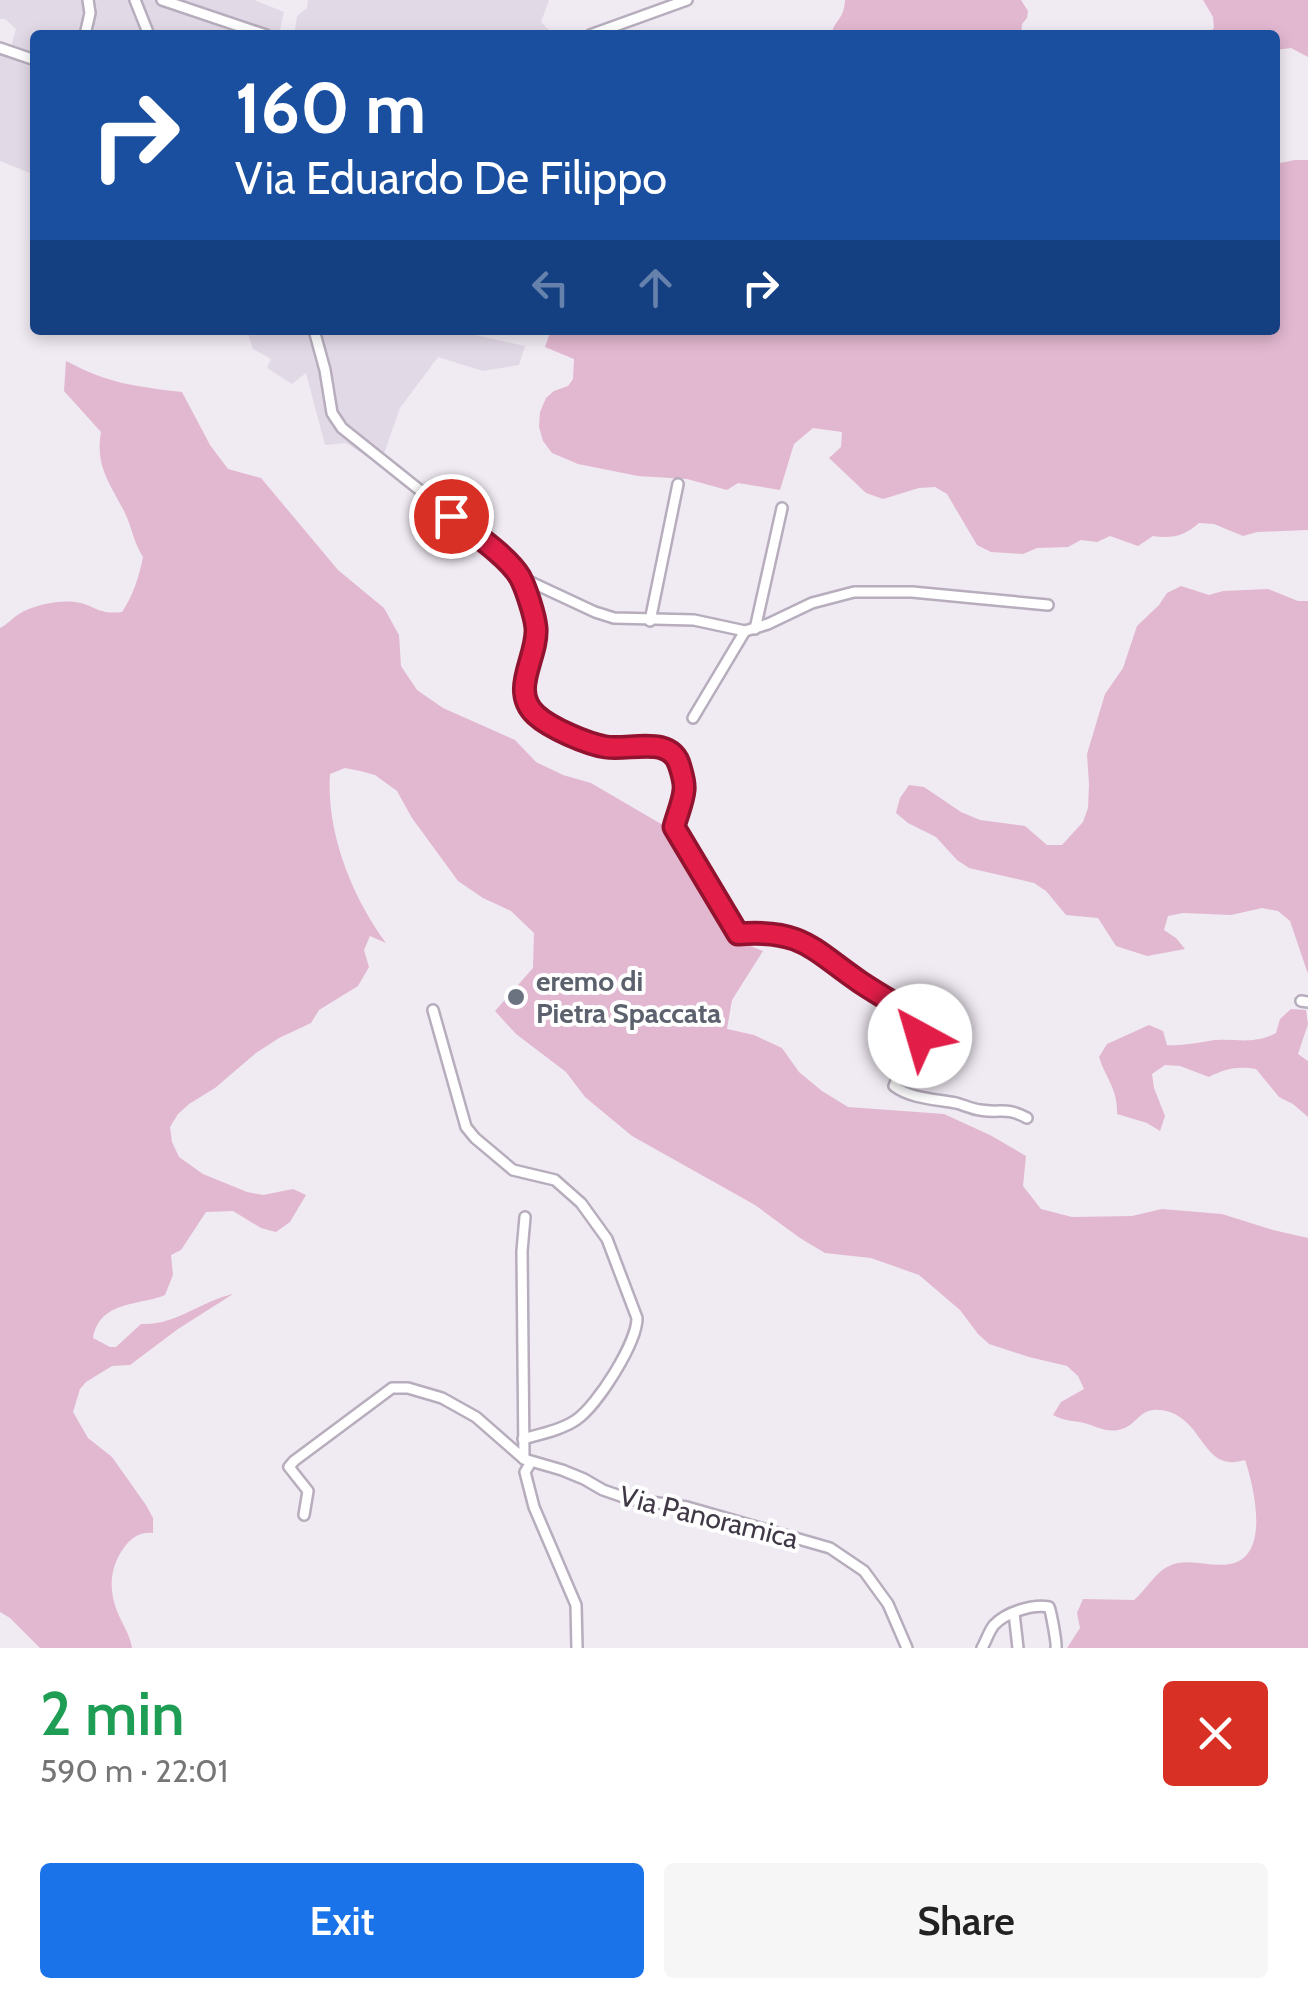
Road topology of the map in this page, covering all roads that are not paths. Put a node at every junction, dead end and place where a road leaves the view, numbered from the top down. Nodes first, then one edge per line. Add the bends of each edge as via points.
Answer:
1 (88, 0) edge
2 (135, 0) edge
3 (162, 0) edge
4 (687, 0) edge
5 (85, 30) edge
6 (147, 30) edge
7 (251, 30) edge
8 (604, 30) edge
9 (0, 48) edge
10 (30, 58) edge
11 (315, 335) edge
12 (678, 484) dead end
13 (782, 508) dead end
14 (520, 577) junction
15 (1048, 605) dead end
16 (650, 620) junction
17 (750, 630) junction
18 (693, 718) dead end
19 (433, 1010) dead end
20 (1028, 1118) dead end
21 (524, 1217) dead end
22 (524, 1439) junction
23 (528, 1461) junction
24 (304, 1515) dead end
25 (1014, 1614) junction
26 (577, 1648) edge
27 (907, 1648) edge
28 (982, 1648) edge
29 (1018, 1648) edge
30 (1056, 1648) edge

1 - 5 street
2 - 6 street
3 - 7 street
4 - 8 street
9 - 10 street
11 - 14 street via 332,413 342,428
12 - 16 street
13 - 17 street
14 - 16 street via 594,612
14 - 20 street via 536,629 524,688 532,711 550,726 606,747 662,747 678,760 685,788 674,827 738,934 766,932 817,948 916,1016 916,1056 894,1080 900,1090
15 - 17 street via 854,592
16 - 17 street
17 - 18 street
19 - 22 street via 466,1127 513,1170 555,1180 581,1203 607,1239 637,1318 624,1356 579,1418
21 - 22 street
22 - 23 street
23 - 24 street via 476,1416 432,1395 392,1388 294,1461 290,1467 308,1492
23 - 26 street via 534,1507 576,1605
23 - 27 street, Via Panoramica via 629,1499 686,1507 830,1548 864,1571
25 - 28 street via 994,1625
25 - 29 street
25 - 30 street via 1049,1607

